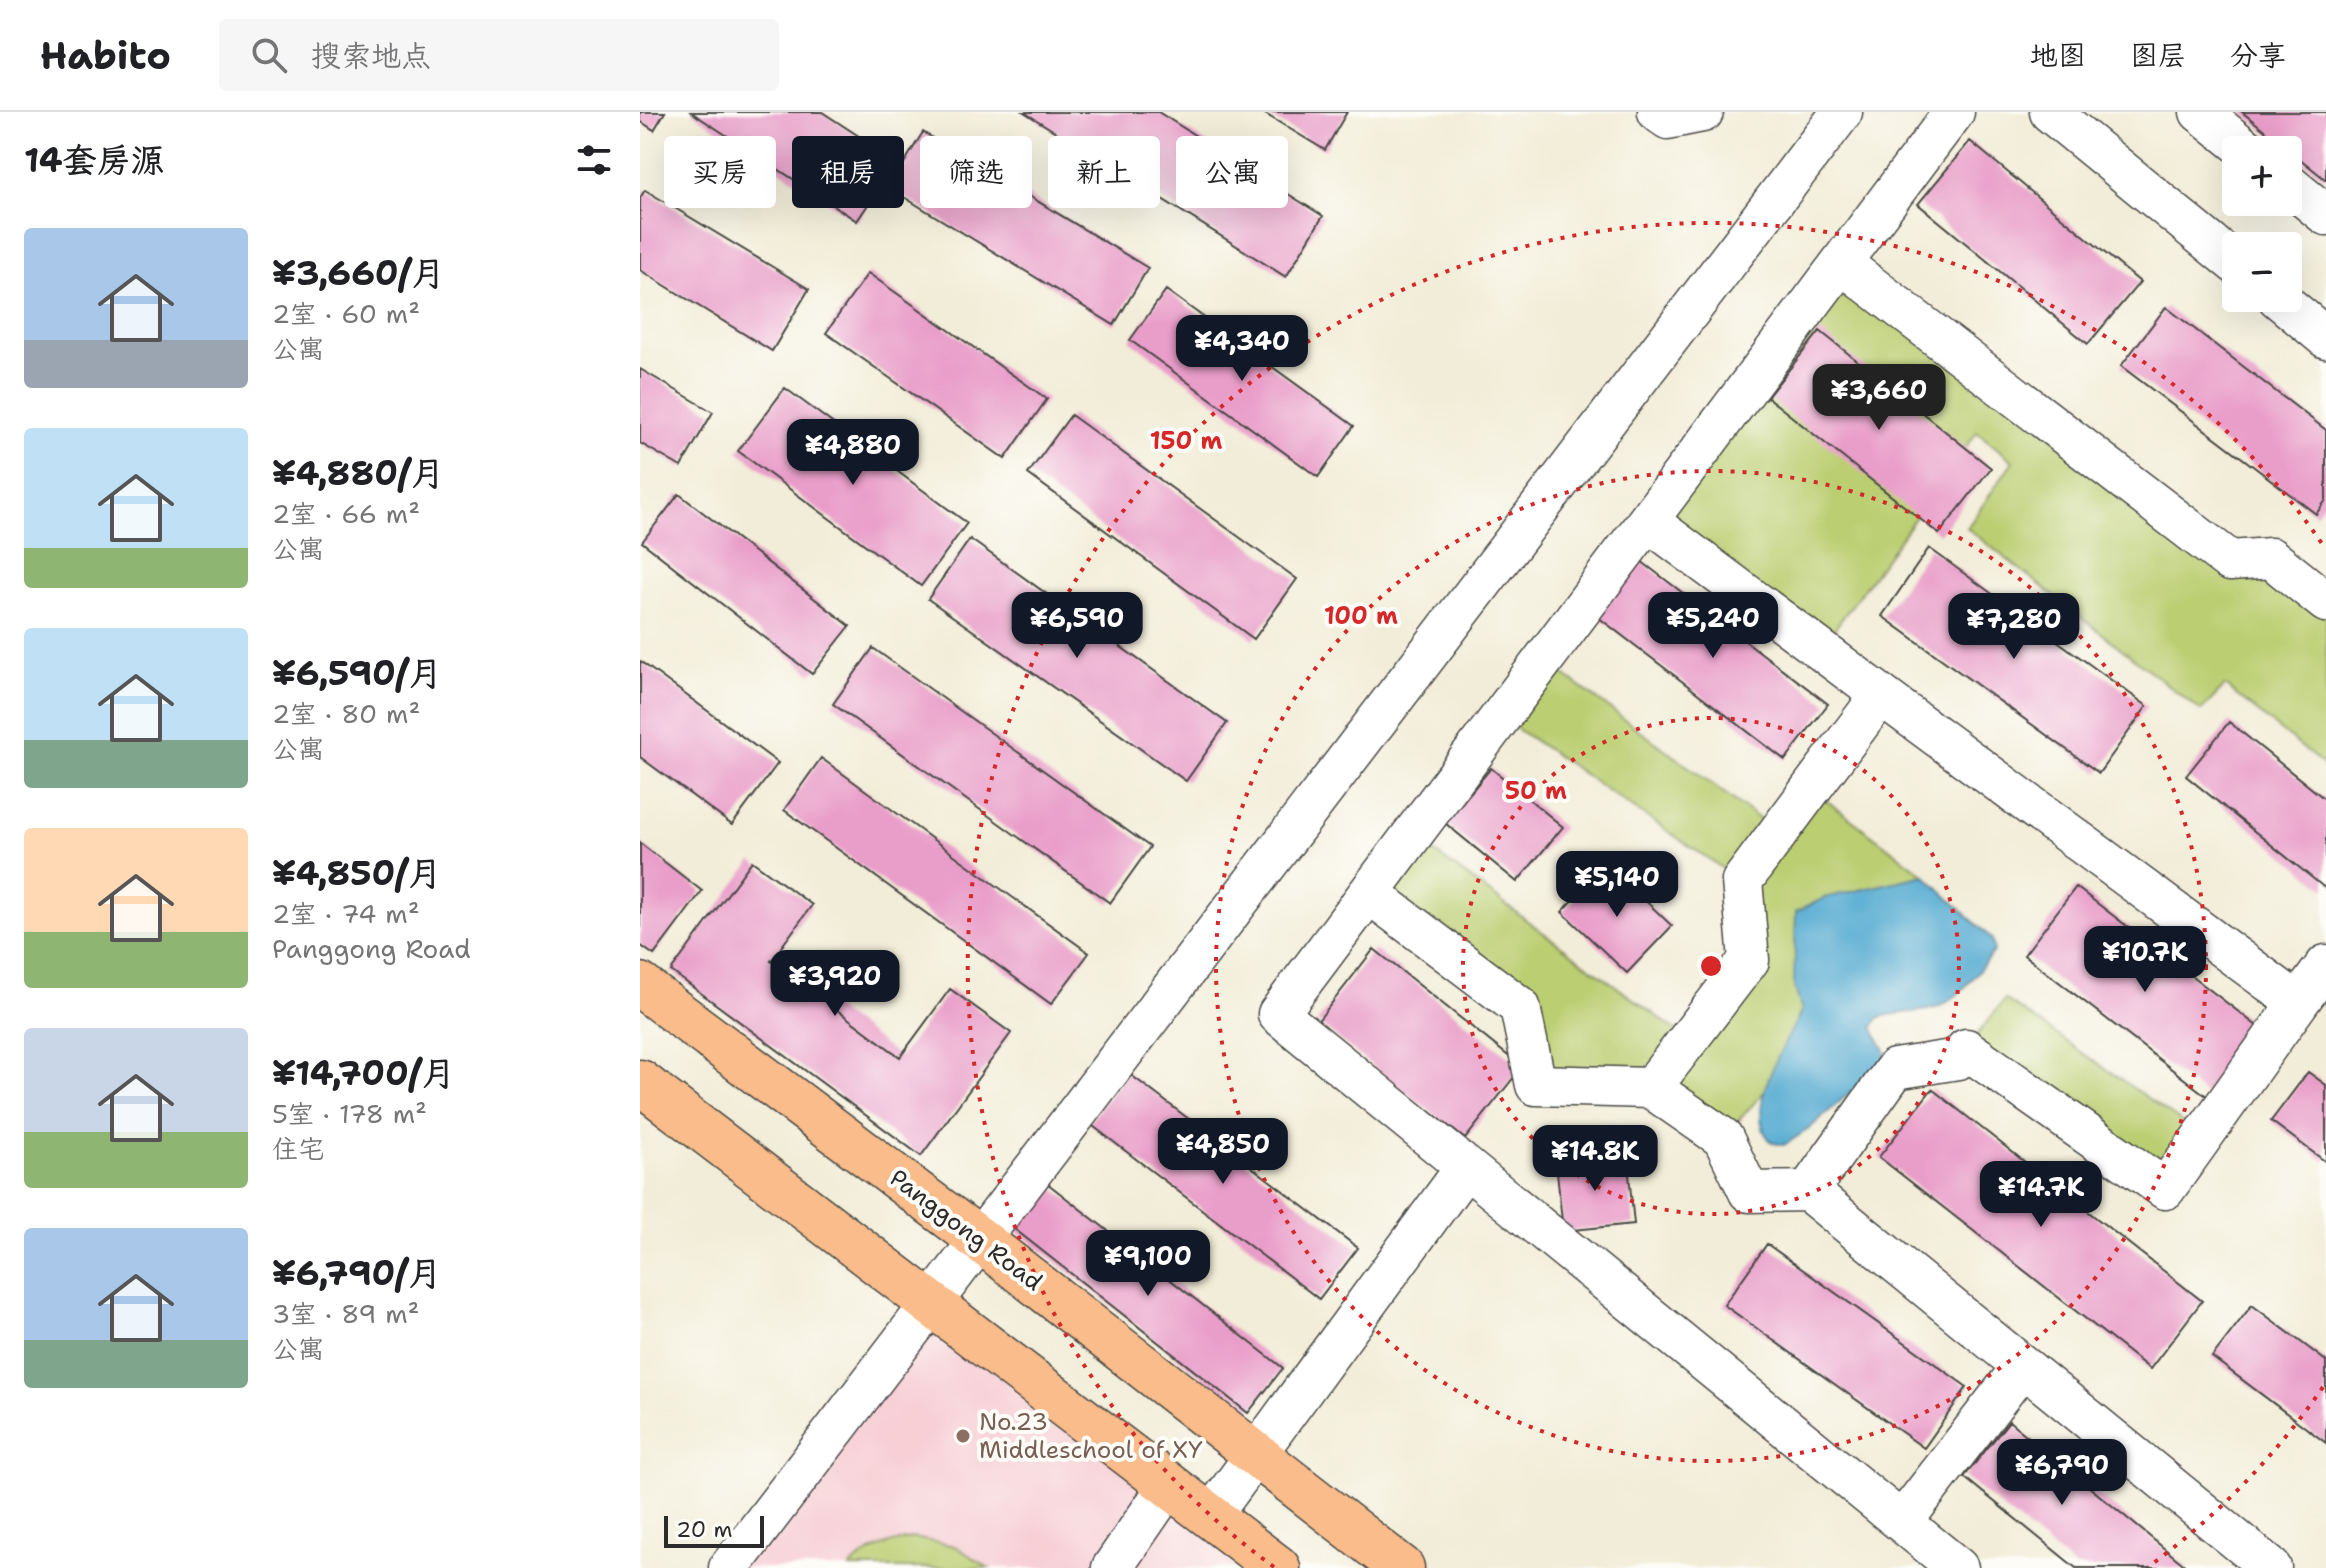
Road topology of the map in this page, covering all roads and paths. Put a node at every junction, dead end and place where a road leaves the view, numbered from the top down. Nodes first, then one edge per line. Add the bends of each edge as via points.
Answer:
1 (1658, 112) edge
2 (1703, 112) edge
3 (1842, 112) edge
4 (1954, 112) edge
5 (2050, 112) edge
6 (2200, 112) edge
7 (2230, 136) edge
8 (2302, 195) edge
9 (2326, 215) edge
10 (2222, 253) edge
11 (1841, 263) junction
12 (2295, 312) edge
13 (2326, 338) edge
14 (1648, 521) junction
15 (2326, 602) edge
16 (1881, 695) junction
17 (1369, 893) junction
18 (2326, 965) edge
19 (640, 985) edge
20 (2298, 1003) junction
21 (640, 1082) edge
22 (1651, 1088) junction
23 (1466, 1167) junction
24 (1808, 1191) junction
25 (980, 1240) junction
26 (931, 1304) junction
27 (2023, 1366) junction
28 (1256, 1455) junction
29 (1169, 1485) junction
30 (1210, 1517) junction
31 (1902, 1522) junction
32 (729, 1568) edge
33 (1112, 1568) edge
34 (1278, 1568) edge
35 (1402, 1568) edge
36 (1958, 1568) edge
37 (2271, 1568) edge

1 - 2 street via 1668,119
3 - 25 street
4 - 11 street
5 - 10 street
6 - 7 street
8 - 9 street
11 - 14 street
11 - 15 street via 2230,561 2271,558
12 - 13 street
14 - 16 street
14 - 17 street
16 - 20 street
16 - 22 street via 1742,881 1749,960
17 - 22 street via 1520,1007 1536,1085
17 - 23 street via 1278,1014
18 - 20 street
19 - 25 main road, Panggong Road
20 - 24 street via 2165,1189 1966,1049 1958,1059 1895,1069
21 - 26 main road
22 - 24 street via 1723,1138 1749,1192
23 - 28 street
23 - 31 street
24 - 27 street
25 - 26 street
25 - 28 main road, Panggong Road
26 - 29 main road
26 - 32 street
27 - 31 street
27 - 37 street
28 - 30 street
28 - 35 main road, Panggong Road
29 - 30 main road
29 - 33 street
30 - 34 main road
31 - 36 street

